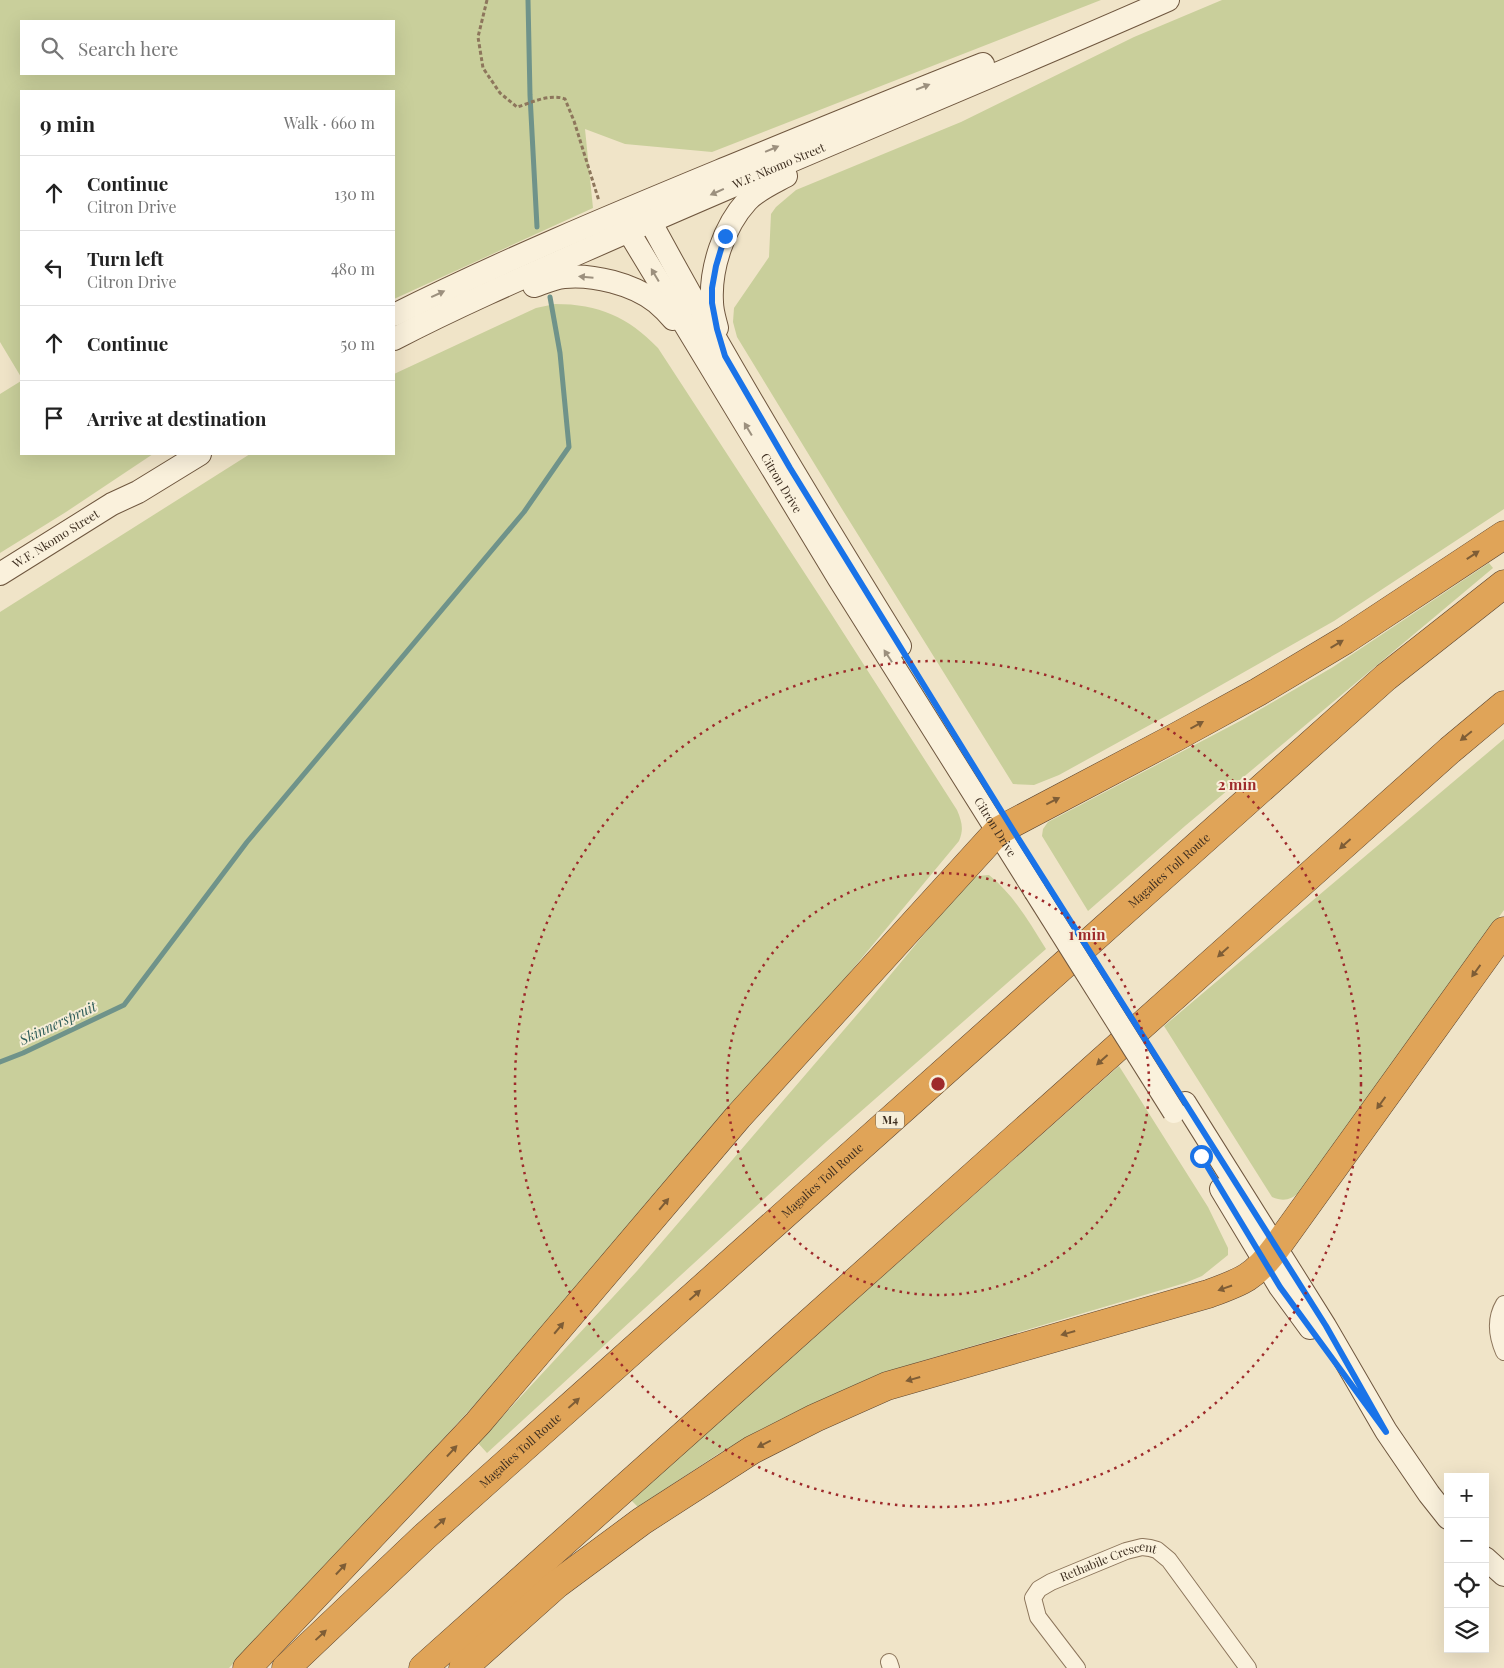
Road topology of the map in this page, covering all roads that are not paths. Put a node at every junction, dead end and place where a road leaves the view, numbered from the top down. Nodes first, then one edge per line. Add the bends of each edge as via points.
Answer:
1 (1138, 0) edge
2 (1168, 0) edge
3 (1010, 68) junction
4 (646, 212) junction
5 (617, 221) junction
6 (395, 315) edge
7 (395, 338) edge
8 (395, 342) edge
9 (716, 359) junction
10 (173, 455) edge
11 (198, 455) edge
12 (112, 504) junction
13 (1504, 535) edge
14 (0, 574) edge
15 (1504, 584) edge
16 (1504, 706) edge
17 (1004, 827) junction
18 (1504, 931) edge
19 (1271, 1255) junction
20 (1504, 1304) edge
21 (1504, 1352) edge
22 (1444, 1513) edge
23 (247, 1668) edge
24 (286, 1668) edge
25 (423, 1668) edge
26 (463, 1668) edge
27 (1077, 1668) edge
28 (1248, 1668) edge

4 -> 1 main road, W.F. Nkomo Street via 860,112
2 - 3 main road, W.F. Nkomo Street
3 -> 4 main road, W.F. Nkomo Street
3 - 9 main road via 770,184 748,200 725,236 716,266 712,288 717,329
4 - 5 main road, W.F. Nkomo Street
4 - 9 main road, Citron Drive
6 -> 5 main road, W.F. Nkomo Street
5 - 7 main road, W.F. Nkomo Street via 506,284
9 -> 5 main road, Citron Drive
9 -> 8 main road via 656,302 609,280 585,276 562,277 525,289
9 - 17 main road, Citron Drive via 839,579
10 - 12 main road, W.F. Nkomo Street via 132,484
11 - 12 main road, W.F. Nkomo Street
12 - 14 main road, W.F. Nkomo Street
17 -> 13 highway via 1266,687 1345,640
24 -> 15 highway, Magalies Toll Route / M4 via 424,1537 1386,677
16 -> 25 highway via 1450,750
17 - 19 main road, Citron Drive, bridge
23 -> 17 highway via 478,1422 738,1117
18 -> 19 highway
19 - 22 main road, Citron Drive via 1280,1287
19 -> 26 highway via 1239,1283 887,1386 752,1450 642,1521 557,1584
20 - 21 street via 1498,1322 1498,1339
27 - 28 street, Rethabile Crescent via 1038,1617 1033,1598 1039,1589 1051,1582 1142,1547 1157,1550 1169,1560

